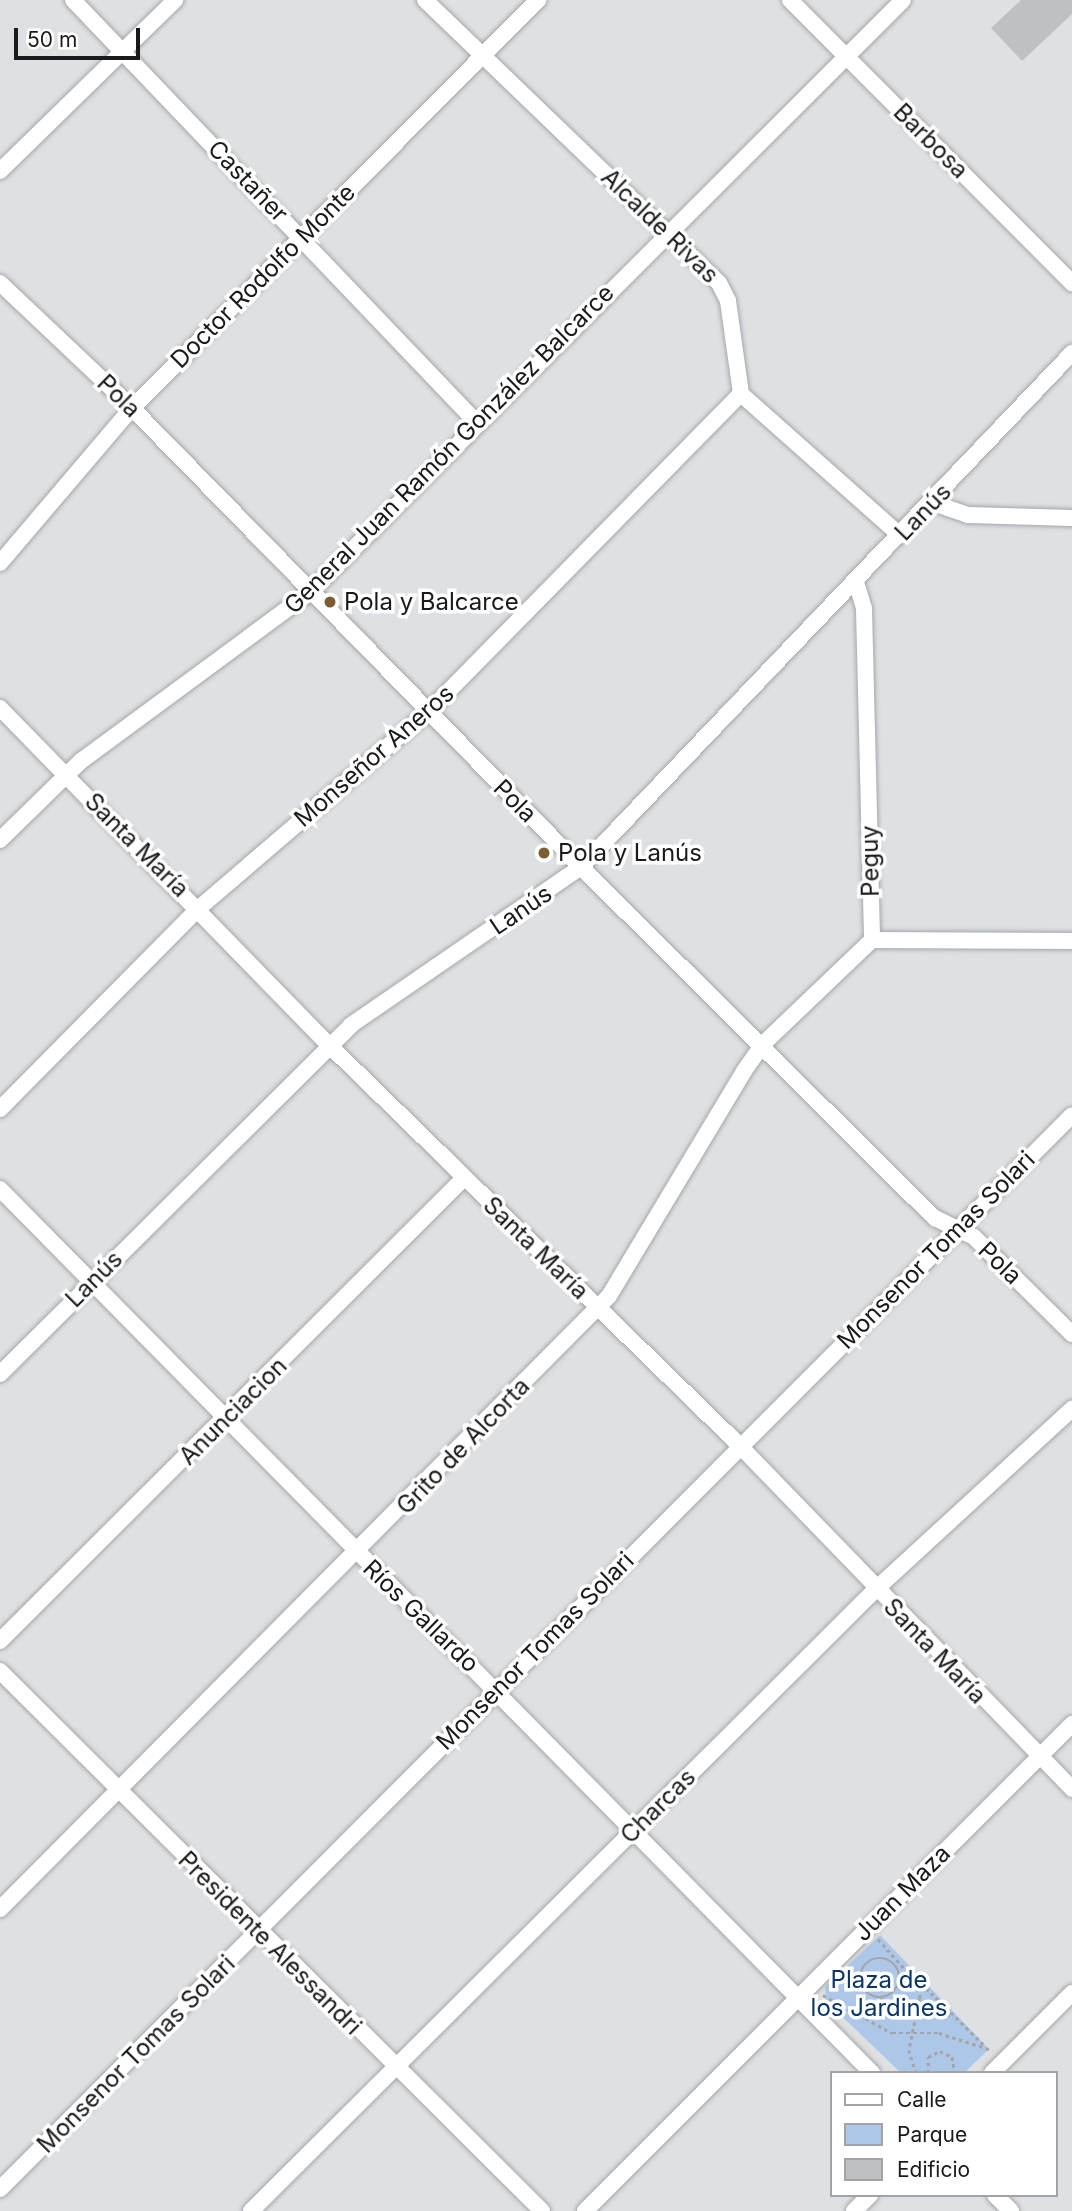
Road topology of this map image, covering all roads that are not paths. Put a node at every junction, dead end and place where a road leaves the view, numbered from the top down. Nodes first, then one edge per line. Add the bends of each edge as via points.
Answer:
1 (74, 0) edge
2 (175, 0) edge
3 (425, 0) edge
4 (538, 0) edge
5 (790, 0) edge
6 (902, 0) edge
7 (123, 51) junction
8 (482, 55) junction
9 (846, 56) junction
10 (0, 171) edge
11 (668, 233) junction
12 (302, 238) junction
13 (1072, 282) edge
14 (0, 284) edge
15 (1072, 354) edge
16 (741, 394) junction
17 (132, 408) junction
18 (478, 424) junction
19 (933, 503) junction
20 (1072, 518) edge
21 (900, 535) junction
22 (0, 563) edge
23 (856, 582) junction
24 (309, 593) junction
25 (0, 708) edge
26 (428, 712) junction
27 (66, 774) junction
28 (0, 840) edge
29 (581, 867) junction
30 (199, 908) junction
31 (872, 940) junction
32 (1072, 941) edge
33 (329, 1045) junction
34 (762, 1045) junction
35 (0, 1109) edge
36 (1072, 1115) edge
37 (464, 1178) junction
38 (0, 1189) edge
39 (956, 1230) junction
40 (92, 1280) junction
41 (597, 1309) junction
42 (1072, 1334) edge
43 (0, 1374) edge
44 (1072, 1409) edge
45 (227, 1417) junction
46 (739, 1445) junction
47 (357, 1554) junction
48 (876, 1590) junction
49 (0, 1641) edge
50 (0, 1671) edge
51 (496, 1689) junction
52 (1072, 1724) edge
53 (1040, 1758) junction
54 (1072, 1789) edge
55 (119, 1791) junction
56 (634, 1830) junction
57 (0, 1909) edge
58 (258, 1933) junction
59 (804, 1991) junction
60 (1072, 1993) edge
61 (394, 2067) junction
62 (870, 2071) edge
63 (994, 2071) edge
64 (0, 2189) edge
65 (868, 2197) edge
66 (997, 2197) edge
67 (251, 2211) edge
68 (542, 2211) edge
69 (585, 2211) edge
70 (854, 2211) edge
71 (1011, 2211) edge

1 - 7 street, Castañer
2 - 7 street
3 - 8 street, Alcalde Rivas
4 - 8 street, Doctor Rodolfo Monte
5 - 9 street, Barbosa
6 - 9 street, General Juan Ramón González Balcarce
7 - 10 street
7 - 12 street, Castañer
8 - 11 street, Alcalde Rivas
8 - 12 street, Doctor Rodolfo Monte
9 - 11 street, General Juan Ramón González Balcarce
9 - 13 street, Barbosa
11 - 16 street, Alcalde Rivas via 724,291
11 - 18 street, General Juan Ramón González Balcarce
12 - 17 street, Doctor Rodolfo Monte
12 - 18 street, Castañer
14 - 17 street, Pola
15 - 19 street, Lanús
16 - 21 street
16 - 26 street, Monseñor Aneros
17 - 22 street, Doctor Rodolfo Monte
17 - 24 street, Pola
18 - 24 street, General Juan Ramón González Balcarce
19 - 20 street via 968,515
19 - 21 street, Lanús
21 - 23 street, Lanús
23 - 29 street, Lanús
23 - 31 street, Peguy via 864,609
24 - 26 street, Pola
24 - 27 street, General Juan Ramón González Balcarce
25 - 27 street, Santa María
26 - 29 street, Pola
26 - 30 street, Monseñor Aneros
27 - 28 street, General Juan Ramón González Balcarce
27 - 30 street, Santa María
29 - 33 street, Lanús
29 - 34 street, Pola
30 - 33 street, Santa María
30 - 35 street, Monseñor Aneros
31 - 32 street
31 - 34 street, Grito de Alcorta
33 - 37 street, Santa María
33 - 40 street, Lanús
34 - 39 street, Pola via 935,1218
34 - 41 street, Grito de Alcorta
36 - 39 street, Monsenor Tomas Solari
37 - 41 street, Santa María
37 - 45 street, Anunciacion
38 - 40 street, Ríos Gallardo
39 - 42 street, Pola via 974,1237
39 - 46 street, Monsenor Tomas Solari
40 - 43 street, Lanús
40 - 45 street, Ríos Gallardo
41 - 46 street, Santa María
41 - 47 street, Grito de Alcorta
44 - 48 street, Charcas
45 - 47 street, Ríos Gallardo
45 - 49 street, Anunciacion
46 - 48 street, Santa María
46 - 51 street, Monsenor Tomas Solari
47 - 51 street, Ríos Gallardo
47 - 55 street, Grito de Alcorta
48 - 53 street, Santa María
48 - 56 street, Charcas
50 - 55 street, Presidente Alessandri
51 - 56 street, Ríos Gallardo
51 - 58 street, Monsenor Tomas Solari
52 - 53 street, Juan Maza
53 - 54 street, Santa María
53 - 59 street, Juan Maza
55 - 57 street, Grito de Alcorta
55 - 58 street, Presidente Alessandri
56 - 59 street, Ríos Gallardo
56 - 61 street, Charcas
58 - 61 street, Presidente Alessandri
58 - 64 street, Monsenor Tomas Solari
59 - 62 street, Ríos Gallardo
59 - 69 street, Juan Maza
60 - 63 street
61 - 67 street, Charcas
61 - 68 street, Presidente Alessandri
65 - 70 street
66 - 71 street

